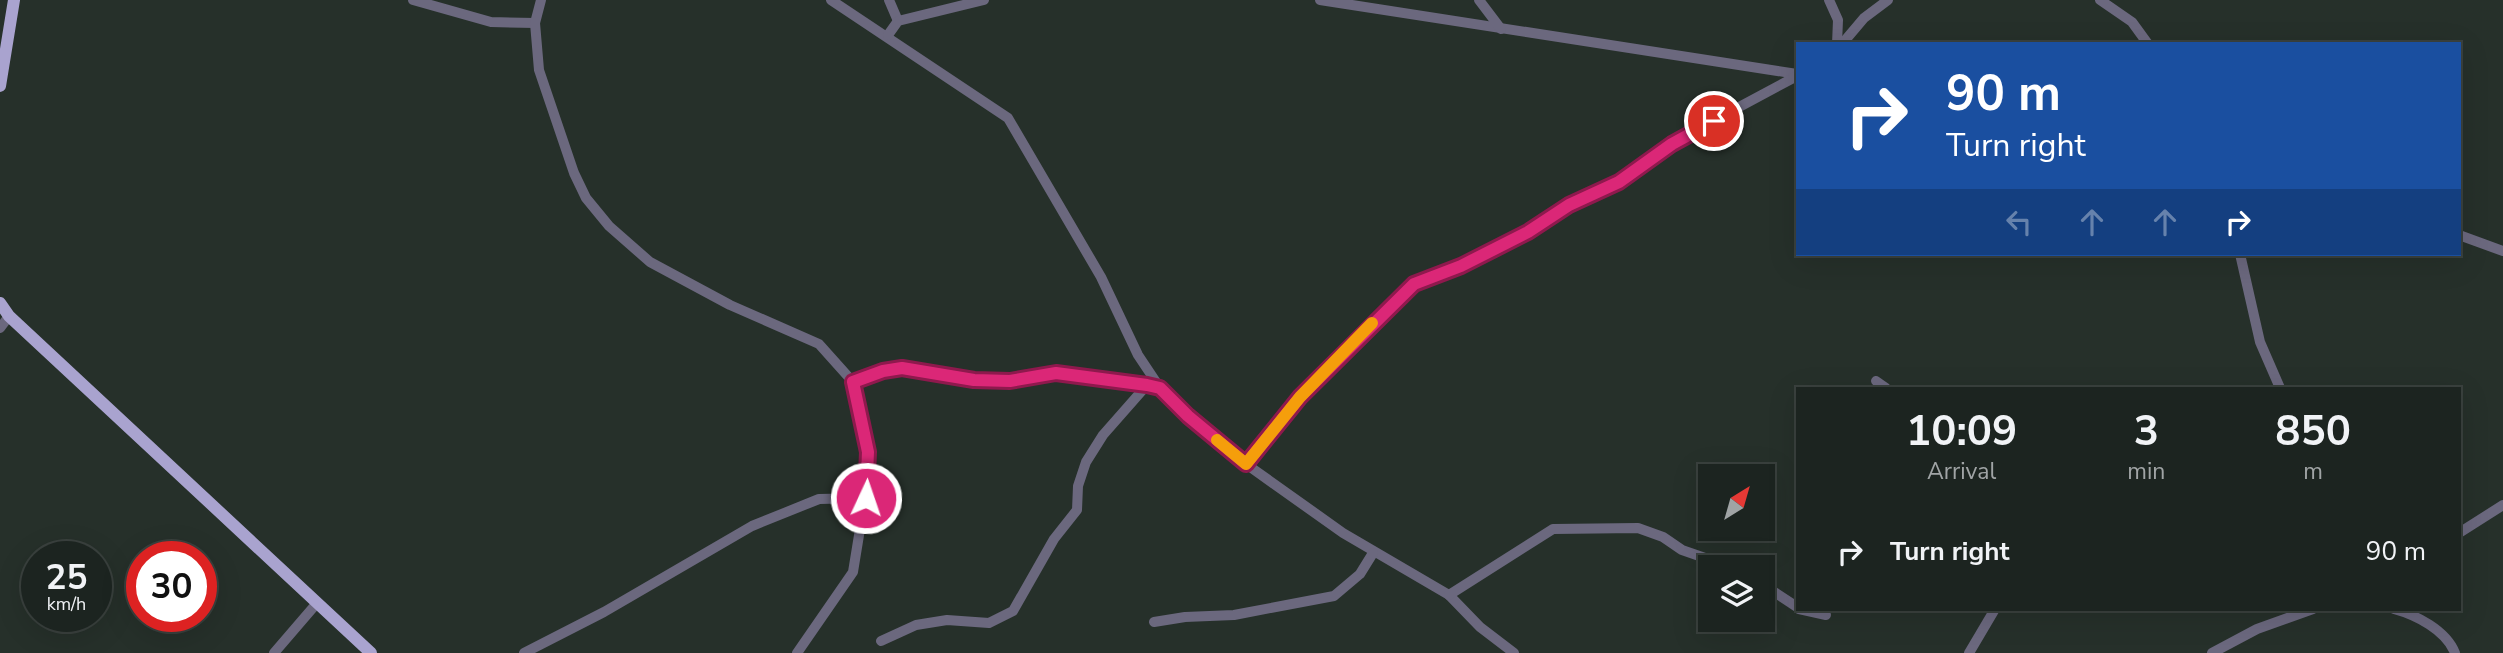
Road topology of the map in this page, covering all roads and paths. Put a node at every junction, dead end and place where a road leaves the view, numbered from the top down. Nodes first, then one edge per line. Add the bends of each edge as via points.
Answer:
1 (14, 0) edge
2 (413, 0) edge
3 (541, 0) edge
4 (831, 0) edge
5 (889, 0) edge
6 (984, 0) edge
7 (1320, 0) edge
8 (1479, 0) edge
9 (1829, 0) edge
10 (1888, 0) edge
11 (2100, 0) edge
12 (898, 21) junction
13 (535, 23) junction
14 (1501, 29) junction
15 (888, 35) junction
16 (1840, 42) edge
17 (1842, 42) edge
18 (2147, 42) edge
19 (1796, 75) edge
20 (1796, 76) edge
21 (0, 86) edge
22 (2461, 236) edge
23 (2503, 251) edge
24 (2240, 256) edge
25 (0, 303) edge
26 (9, 316) junction
27 (0, 327) edge
28 (1876, 381) dead end
29 (853, 382) junction
30 (1147, 385) junction
31 (1885, 387) edge
32 (2280, 387) edge
33 (1160, 388) junction
34 (1246, 464) junction
35 (866, 498) junction
36 (2503, 505) edge
37 (2461, 532) edge
38 (1373, 553) junction
39 (1698, 556) edge
40 (1775, 593) edge
41 (1449, 595) junction
42 (317, 603) junction
43 (1796, 607) edge
44 (1810, 611) edge
45 (1994, 611) edge
46 (2307, 611) edge
47 (2401, 611) edge
48 (1826, 615) dead end
49 (1154, 622) dead end
50 (881, 641) dead end
51 (369, 652) edge
52 (1971, 652) edge
53 (274, 653) edge
54 (524, 653) edge
55 (797, 653) edge
56 (1514, 653) edge
57 (2212, 653) edge
58 (2455, 653) edge

1 - 21 main road
2 - 13 street via 491,22
3 - 13 street
4 - 15 street
5 - 12 street
6 - 12 street
7 - 14 street
8 - 14 street
9 - 16 street via 1838,20
10 - 17 street
11 - 18 street via 2132,22
12 - 15 street
13 - 29 street via 539,70 574,173 586,198 609,226 650,262 730,305 819,344
14 - 19 street
15 - 33 street via 1007,118
20 - 34 street via 1528,232 1414,284 1300,397
22 - 23 street
24 - 32 street via 2260,342
25 - 26 main road
26 - 27 street
26 - 42 main road
28 - 31 street
29 - 30 street via 902,368 974,380 1010,381 1056,373
29 - 35 street via 868,452
30 - 33 street
30 - 50 street via 1086,462 1078,485 1077,510 1054,539 1013,611 989,623 947,620 916,625
33 - 34 street
34 - 38 street
35 - 54 street via 819,499 752,526
35 - 55 street via 853,572
36 - 37 street
38 - 41 street
38 - 49 street via 1360,574 1334,596 1234,615
39 - 41 street via 1638,528 1553,528
40 - 43 street
41 - 56 street
42 - 51 main road
42 - 53 street
44 - 48 street
45 - 52 street
46 - 57 street via 2257,629
47 - 58 street via 2427,624

